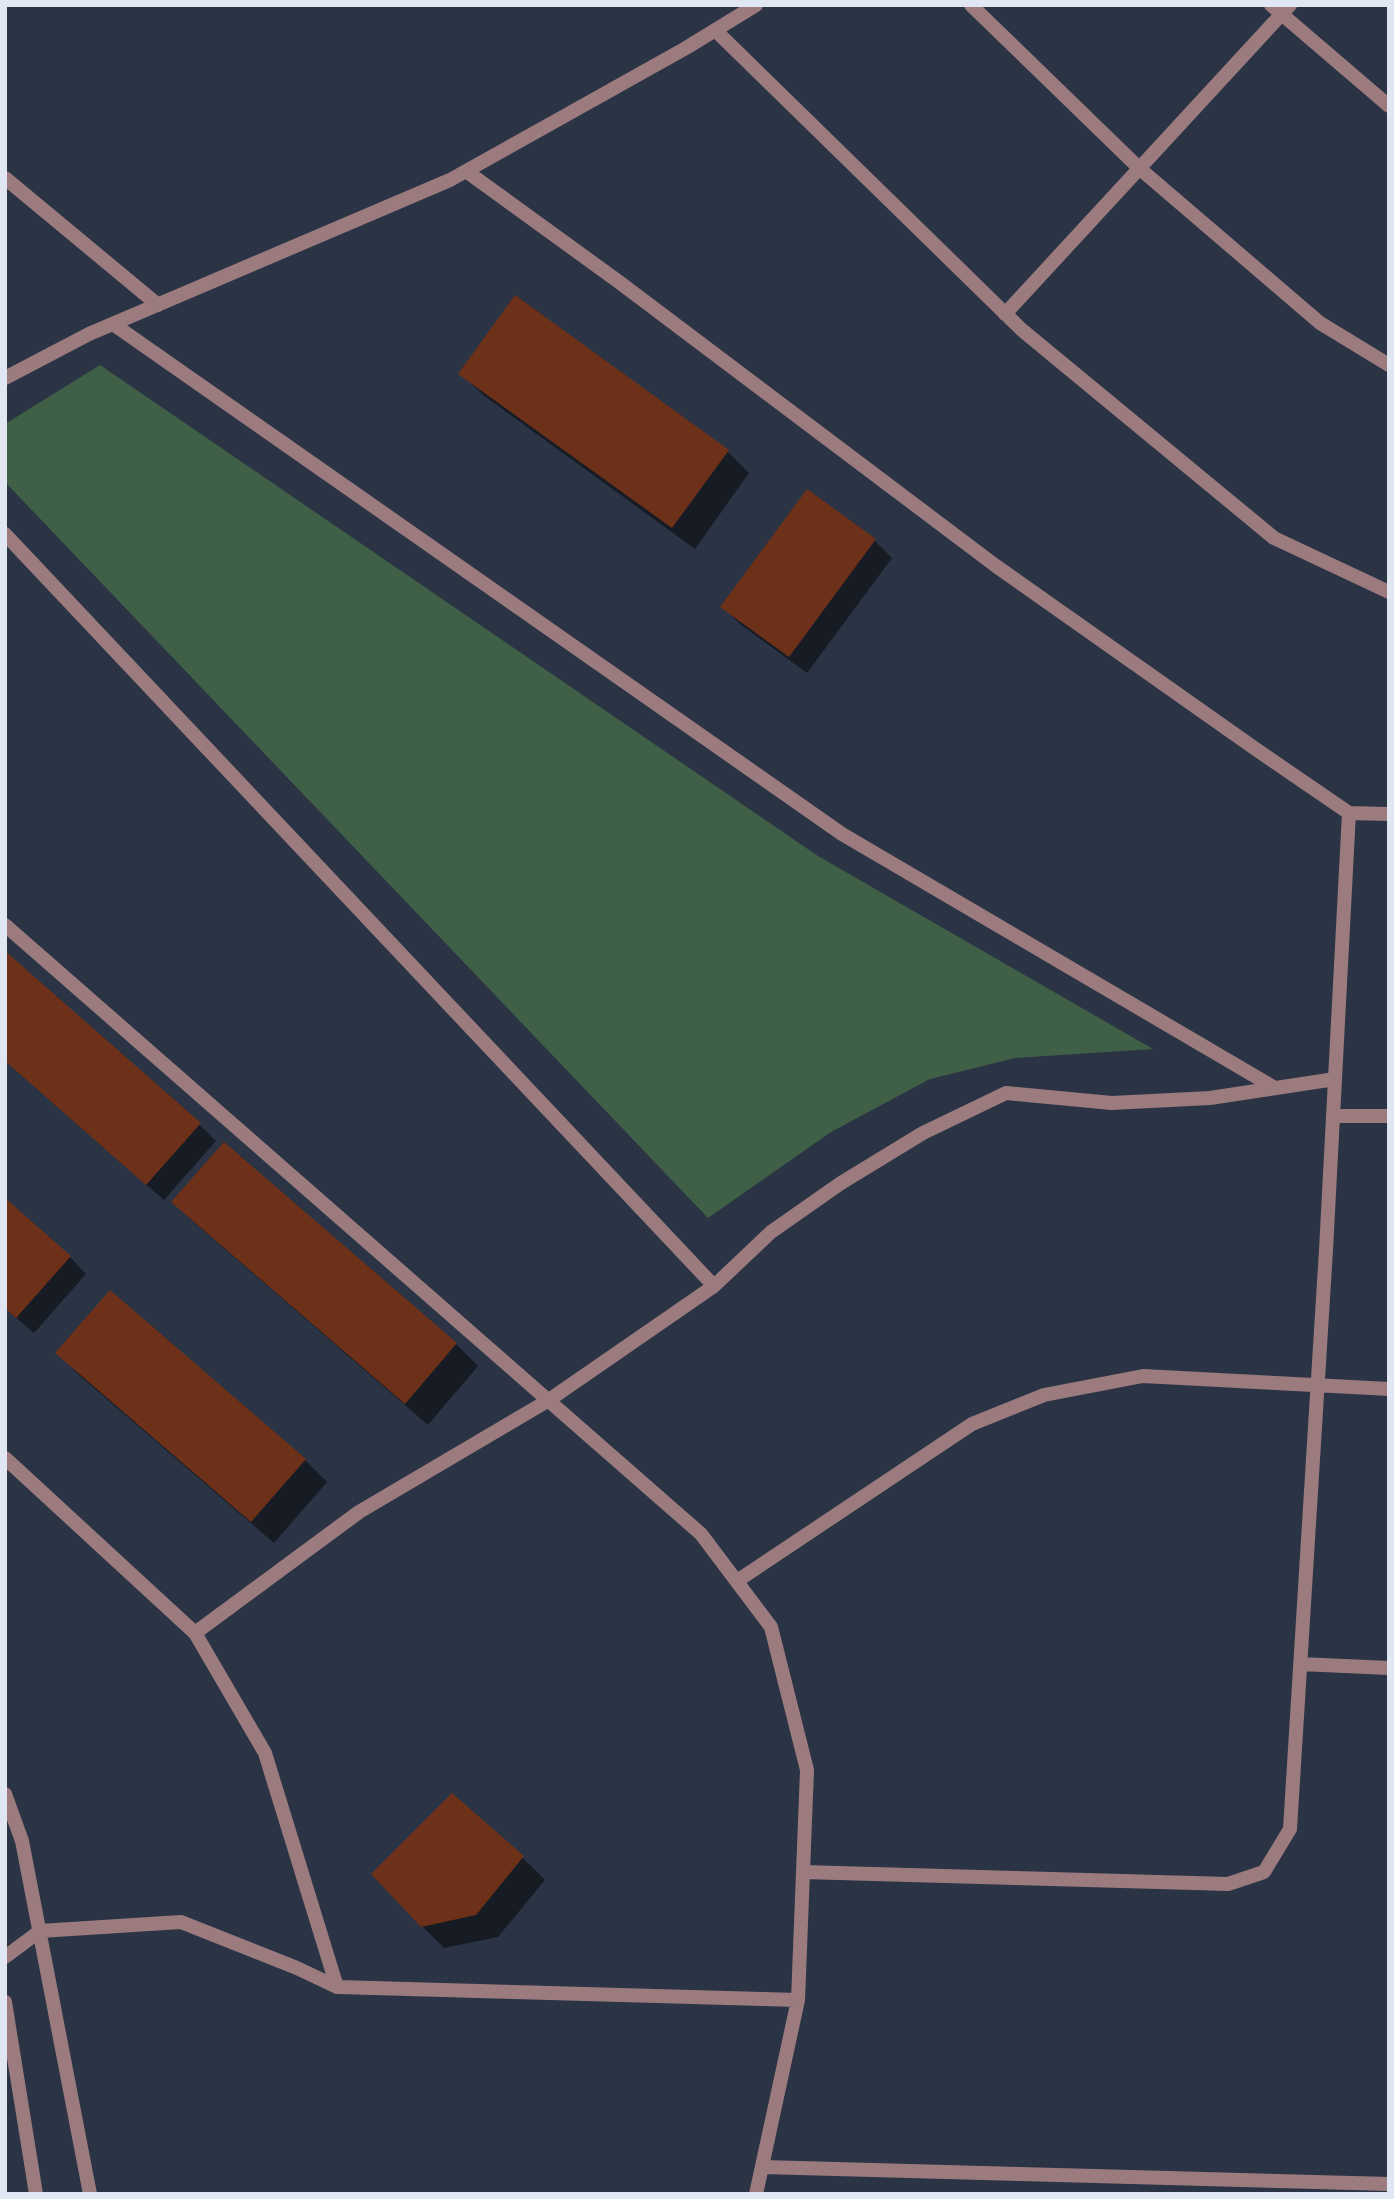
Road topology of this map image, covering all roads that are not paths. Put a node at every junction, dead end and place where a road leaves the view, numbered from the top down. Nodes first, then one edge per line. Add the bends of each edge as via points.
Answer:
1 (757, 5) edge
2 (971, 5) edge
3 (1281, 8) edge
4 (715, 30) junction
5 (1389, 106) edge
6 (1139, 168) junction
7 (466, 171) junction
8 (5, 178) edge
9 (158, 305) junction
10 (1005, 314) junction
11 (113, 324) junction
12 (1389, 365) edge
13 (5, 378) edge
14 (5, 534) edge
15 (1389, 592) edge
16 (1349, 813) junction
17 (1389, 814) edge
18 (5, 925) edge
19 (1335, 1079) junction
20 (1275, 1088) junction
21 (1333, 1116) junction
22 (1389, 1116) edge
23 (714, 1286) junction
24 (1318, 1384) junction
25 (1389, 1389) edge
26 (549, 1401) junction
27 (5, 1458) edge
28 (737, 1581) junction
29 (195, 1633) junction
30 (1300, 1664) junction
31 (1389, 1668) edge
32 (5, 1794) edge
33 (803, 1872) junction
34 (40, 1931) junction
35 (5, 1958) edge
36 (337, 1987) junction
37 (798, 2000) junction
38 (5, 2002) edge
39 (762, 2167) junction
40 (1389, 2184) edge
41 (36, 2194) edge
42 (90, 2194) edge
43 (756, 2194) edge

1 - 4 street
2 - 6 street
3 - 5 street
3 - 6 street
4 - 7 street
4 - 10 street
6 - 10 street
6 - 12 street via 1320,323
7 - 9 street
7 - 16 street via 996,566
8 - 9 street
9 - 11 street
10 - 15 street via 1274,538
11 - 13 street
11 - 20 street via 842,834
14 - 23 street
16 - 17 street
16 - 19 street
18 - 26 street
19 - 20 street
19 - 21 street
20 - 23 street via 1210,1098 1112,1102 1006,1093 923,1133 841,1183 771,1232
21 - 22 street
21 - 24 street
23 - 26 street
24 - 25 street
24 - 28 street via 1143,1376 1044,1395 972,1424
24 - 30 street
26 - 28 street via 701,1534
26 - 29 street via 359,1511
27 - 29 street
28 - 33 street via 772,1627 807,1770
29 - 36 street via 265,1753
30 - 31 street
30 - 33 street via 1290,1829 1264,1871 1228,1884
32 - 34 street via 22,1841
33 - 37 street
34 - 35 street
34 - 36 street via 181,1922
34 - 42 street
36 - 37 street
37 - 39 street
38 - 41 street
39 - 40 street
39 - 43 street

